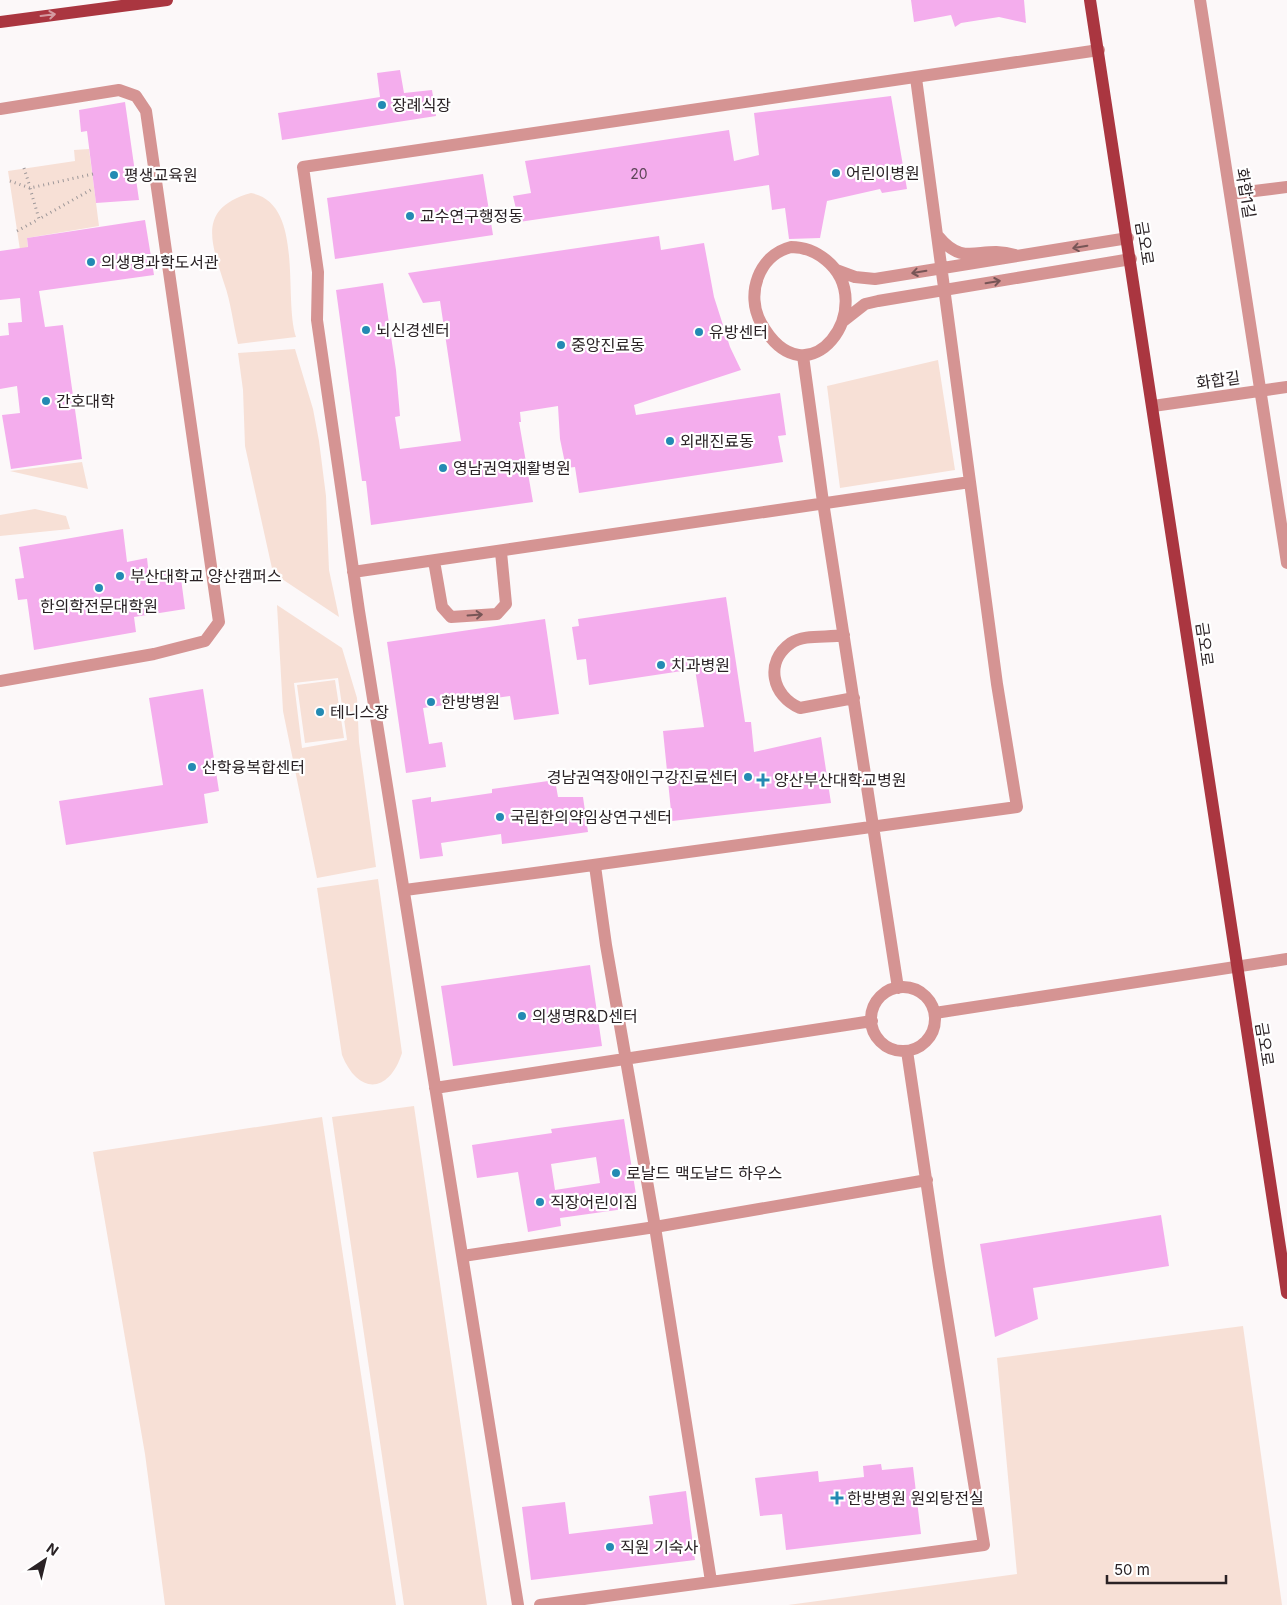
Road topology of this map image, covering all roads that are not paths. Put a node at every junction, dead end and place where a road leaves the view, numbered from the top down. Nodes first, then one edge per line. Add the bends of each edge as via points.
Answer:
1 (167, 0) edge
2 (1090, 0) edge
3 (1200, 0) edge
4 (0, 22) edge
5 (1099, 50) junction
6 (916, 78) junction
7 (0, 110) edge
8 (1287, 188) edge
9 (1230, 194) junction
10 (937, 235) junction
11 (1128, 238) junction
12 (1022, 257) junction
13 (1131, 259) junction
14 (942, 269) junction
15 (836, 270) junction
16 (945, 290) junction
17 (842, 322) junction
18 (803, 356) junction
19 (1287, 387) edge
20 (1260, 391) junction
21 (1153, 406) junction
22 (970, 482) junction
23 (823, 502) junction
24 (501, 552) junction
25 (434, 561) junction
26 (1287, 563) edge
27 (353, 572) junction
28 (844, 635) junction
29 (0, 681) edge
30 (854, 698) junction
31 (874, 826) junction
32 (595, 866) junction
33 (404, 890) junction
34 (1287, 959) edge
35 (1237, 966) junction
36 (898, 988) junction
37 (935, 1013) junction
38 (872, 1020) junction
39 (907, 1051) junction
40 (625, 1058) junction
41 (435, 1088) junction
42 (928, 1180) junction
43 (655, 1227) junction
44 (463, 1256) junction
45 (1287, 1293) edge
46 (712, 1580) junction
47 (518, 1605) edge
48 (540, 1605) edge

4 -> 1 main road
2 - 5 main road, 금오로
3 - 9 street, 화합1길
5 - 6 street
5 - 11 main road, 금오로
6 - 10 street
6 - 27 street via 304,167 318,272 317,320
7 - 29 street via 119,90 136,96 146,111 219,622 205,641 154,654
8 - 9 street
9 - 20 street, 화합1길
10 - 12 street via 958,254 1003,251
10 - 14 street
11 -> 12 street
11 - 13 main road, 금오로
12 - 14 street
16 -> 13 street
13 - 21 main road, 금오로
14 -> 15 street via 875,279 855,277
14 - 16 street
15 - 17 street via 844,287
15 - 18 street via 822,256 799,247 779,250 761,268 756,293 759,320 779,347
16 - 17 street via 865,304
16 - 22 street
17 - 18 street via 826,346 816,354
18 - 23 street
19 - 20 street, 화합길
20 - 21 street, 화합길
20 - 26 street, 화합1길
21 - 35 main road, 금오로
22 - 23 street
22 - 31 street via 1017,807
23 - 24 street
23 - 28 street
24 - 25 street
25 -> 24 street via 442,607 451,617 498,614 506,604
25 - 27 street
27 - 33 street
28 - 30 street
28 - 30 street via 792,643 783,651 774,674 777,688 791,704 800,708
30 - 31 street
31 - 32 street
31 - 36 street
32 - 33 street
32 - 40 street
33 - 41 street
34 - 35 street
35 - 37 street
35 - 45 main road, 금오로
36 - 37 street via 926,996
36 - 38 street via 882,996 872,1011
37 - 39 street via 932,1034 926,1042
38 - 39 street via 879,1040 896,1050
38 - 40 street
39 - 42 street
40 - 41 street
40 - 43 street
41 - 44 street
42 - 43 street
42 - 46 street via 984,1545
43 - 44 street
43 - 46 street
44 - 47 street
46 - 48 street

